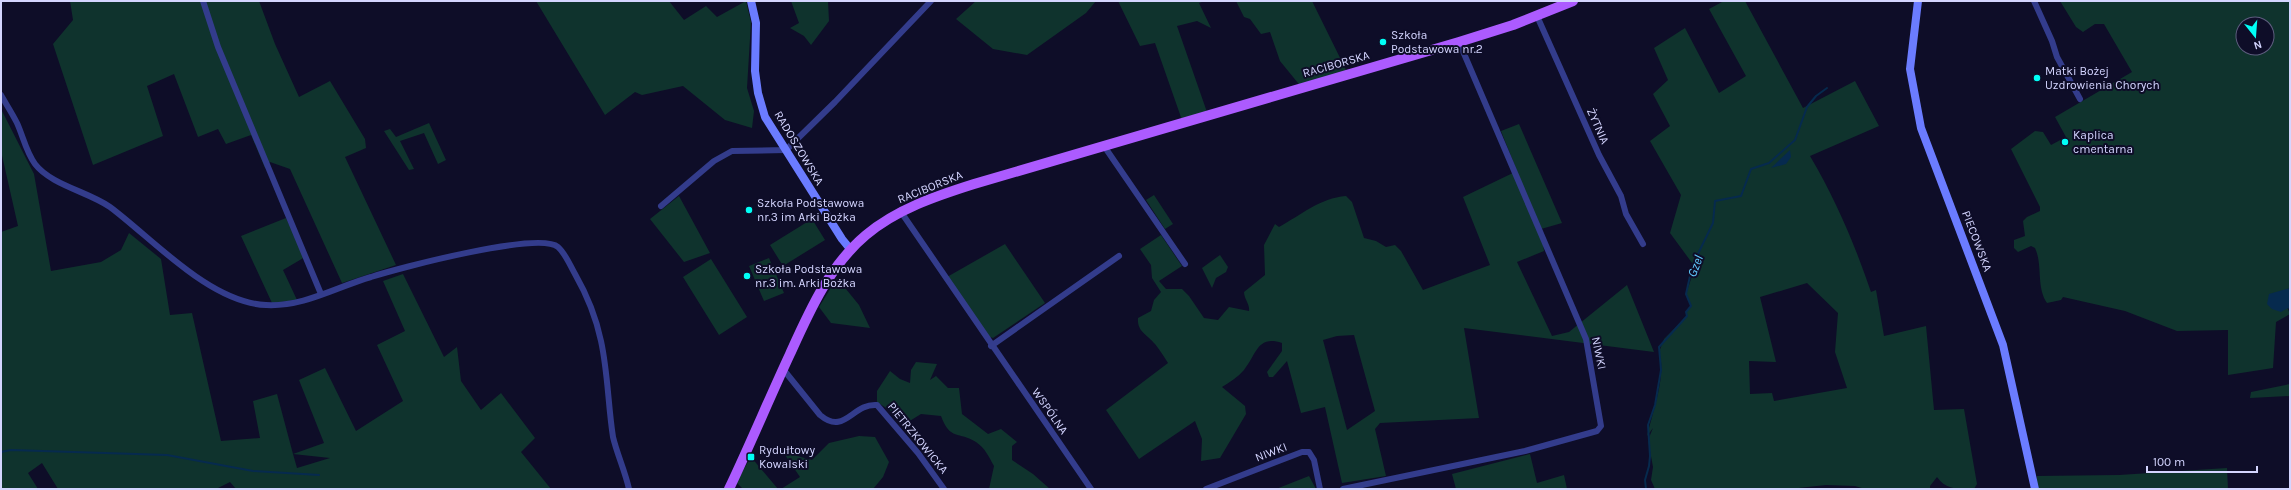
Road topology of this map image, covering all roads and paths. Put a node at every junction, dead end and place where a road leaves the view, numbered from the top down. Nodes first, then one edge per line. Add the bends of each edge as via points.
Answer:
1 (203, 1) edge
2 (751, 1) edge
3 (931, 1) edge
4 (1573, 1) edge
5 (1918, 1) edge
6 (2034, 1) edge
7 (1537, 16) junction
8 (1459, 42) junction
9 (1, 95) edge
10 (2080, 99) dead end
11 (1104, 146) junction
12 (786, 150) junction
13 (661, 206) dead end
14 (901, 212) junction
15 (1643, 244) dead end
16 (851, 250) junction
17 (1119, 256) dead end
18 (1185, 264) dead end
19 (321, 294) junction
20 (992, 346) junction
21 (783, 369) junction
22 (629, 489) edge
23 (729, 489) edge
24 (944, 489) edge
25 (1090, 489) edge
26 (1206, 489) edge
27 (1320, 489) edge
28 (1343, 489) edge
29 (2035, 489) edge

1 - 19 street via 218,47
2 - 12 street, RADOSZOWSKA via 756,23 755,71 758,93 765,118
3 - 12 street
4 - 7 main road, RACIBORSKA
5 - 29 street, PIECOWSKA via 1910,69 1921,128 2003,345
6 - 10 street via 2057,57
7 - 8 main road, RACIBORSKA
7 - 15 street, ŻYTNIA via 1599,155 1621,196 1626,214
8 - 11 main road, RACIBORSKA
8 - 28 street, NIWKI via 1586,339 1601,426 1597,431 1525,451
9 - 19 street via 17,123 30,156 43,172 110,207 143,236 205,282 223,293 263,305 295,304
11 - 14 main road, RACIBORSKA via 933,197
11 - 18 street
12 - 13 street via 732,151 714,160
12 - 16 street, RADOSZOWSKA via 842,240
14 - 16 main road, RACIBORSKA via 866,235
14 - 20 street, WSPÓLNA
16 - 21 main road, RACIBORSKA via 821,288
17 - 20 street
19 - 22 street via 396,270 512,244 542,243 556,246 568,262 593,311 602,342 614,440
20 - 25 street, WSPÓLNA
21 - 23 main road, RACIBORSKA
21 - 24 street, PIETRZKOWICKA via 827,421 836,424 869,405 877,405 918,453
26 - 27 street, NIWKI via 1302,452 1309,452 1314,460

